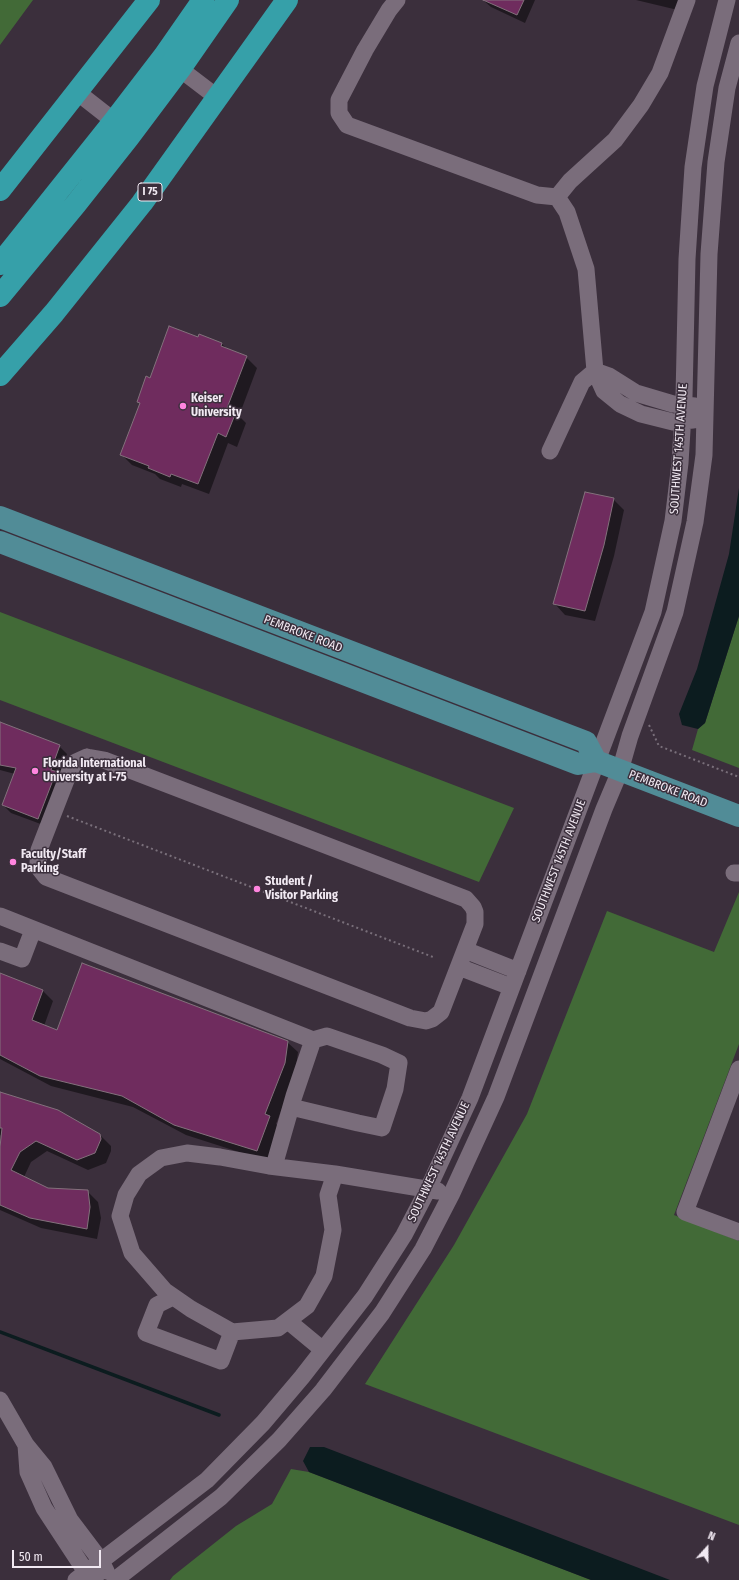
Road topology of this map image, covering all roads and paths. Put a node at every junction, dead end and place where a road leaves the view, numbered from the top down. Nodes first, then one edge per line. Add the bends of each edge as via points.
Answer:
1 (149, 0) edge
2 (203, 0) edge
3 (228, 0) edge
4 (288, 0) edge
5 (397, 0) edge
6 (687, 0) edge
7 (727, 0) edge
8 (739, 44) edge
9 (180, 69) junction
10 (77, 92) junction
11 (218, 98) junction
12 (114, 121) junction
13 (0, 190) edge
14 (557, 197) junction
15 (0, 264) edge
16 (0, 296) edge
17 (595, 371) junction
18 (0, 375) edge
19 (684, 413) junction
20 (706, 413) junction
21 (550, 451) dead end
22 (0, 517) edge
23 (0, 542) edge
24 (648, 722) dead end
25 (596, 761) junction
26 (620, 771) junction
27 (739, 777) edge
28 (54, 812) junction
29 (739, 816) edge
30 (0, 916) edge
31 (33, 930) junction
32 (465, 950) junction
33 (0, 951) edge
34 (433, 957) dead end
35 (459, 967) junction
36 (518, 971) junction
37 (512, 987) junction
38 (313, 1040) junction
39 (739, 1069) edge
40 (291, 1107) junction
41 (274, 1166) junction
42 (335, 1174) junction
43 (428, 1189) junction
44 (452, 1193) junction
45 (739, 1232) edge
46 (173, 1297) junction
47 (288, 1321) junction
48 (232, 1332) junction
49 (323, 1350) junction
50 (0, 1400) edge
51 (26, 1445) junction
52 (101, 1561) junction
53 (81, 1576) edge
54 (104, 1580) edge
55 (110, 1580) edge
56 (115, 1580) edge

1 - 10 highway
2 - 12 highway
3 - 9 highway
4 - 11 highway, I 75
5 - 14 street via 364,50 339,100 339,113 347,125 537,195
6 - 14 street via 660,72 641,105 615,140 570,181
7 - 19 street, SOUTHWEST 145TH AVENUE via 705,86 693,167 686,259
8 - 20 street, SOUTHWEST 145TH AVENUE via 727,88 716,162 709,254
9 - 11 street
9 - 16 highway via 76,204
10 - 12 street
10 - 13 highway
11 - 18 highway, I 75 via 142,203 54,313
12 - 15 highway
14 - 17 street via 567,212 586,269
17 - 19 street via 604,391 620,404 641,414 673,422
17 - 21 street via 582,382
19 - 20 street
19 - 25 street, SOUTHWEST 145TH AVENUE via 673,521 652,612
20 - 26 street, SOUTHWEST 145TH AVENUE via 696,522 675,612
22 - 25 main road, PEMBROKE ROAD via 586,742
23 - 25 main road, PEMBROKE ROAD via 578,764
24 - 27 path via 658,746
25 - 26 main road, PEMBROKE ROAD
25 - 36 street, SOUTHWEST 145TH AVENUE
26 - 29 main road, PEMBROKE ROAD
26 - 44 street, SOUTHWEST 145TH AVENUE via 496,1097
28 - 32 street via 70,770 76,762 87,757 104,760 466,899 473,907 476,917
28 - 34 path
28 - 35 street via 38,855 39,868 46,878 410,1018 426,1021 441,1012
30 - 31 street
31 - 33 street via 22,959
31 - 38 street
32 - 35 street
32 - 36 street
35 - 37 street
36 - 37 street, SOUTHWEST 145TH AVENUE
37 - 43 street, SOUTHWEST 145TH AVENUE via 470,1098
38 - 40 street
38 - 40 street via 327,1036 399,1063 395,1089 382,1128
39 - 45 street via 685,1212
40 - 41 street
41 - 42 street
41 - 46 street via 187,1153 160,1158 140,1174 126,1196 120,1216 132,1254
42 - 43 street
42 - 47 street via 328,1195 333,1230 324,1276 307,1306
43 - 44 street
43 - 49 street, SOUTHWEST 145TH AVENUE via 404,1235 365,1296
44 - 56 street, SOUTHWEST 145TH AVENUE via 423,1248 382,1313 323,1390 279,1440 221,1497
46 - 48 street
46 - 48 street via 157,1305 146,1333 221,1361
47 - 48 street via 278,1328
47 - 49 street
49 - 52 street, SOUTHWEST 145TH AVENUE via 263,1423 207,1480
50 - 51 street
51 - 52 street via 44,1467 70,1520
51 - 53 street via 28,1472 44,1508
52 - 53 street, SOUTHWEST 145TH AVENUE
52 - 55 street
53 - 54 street

